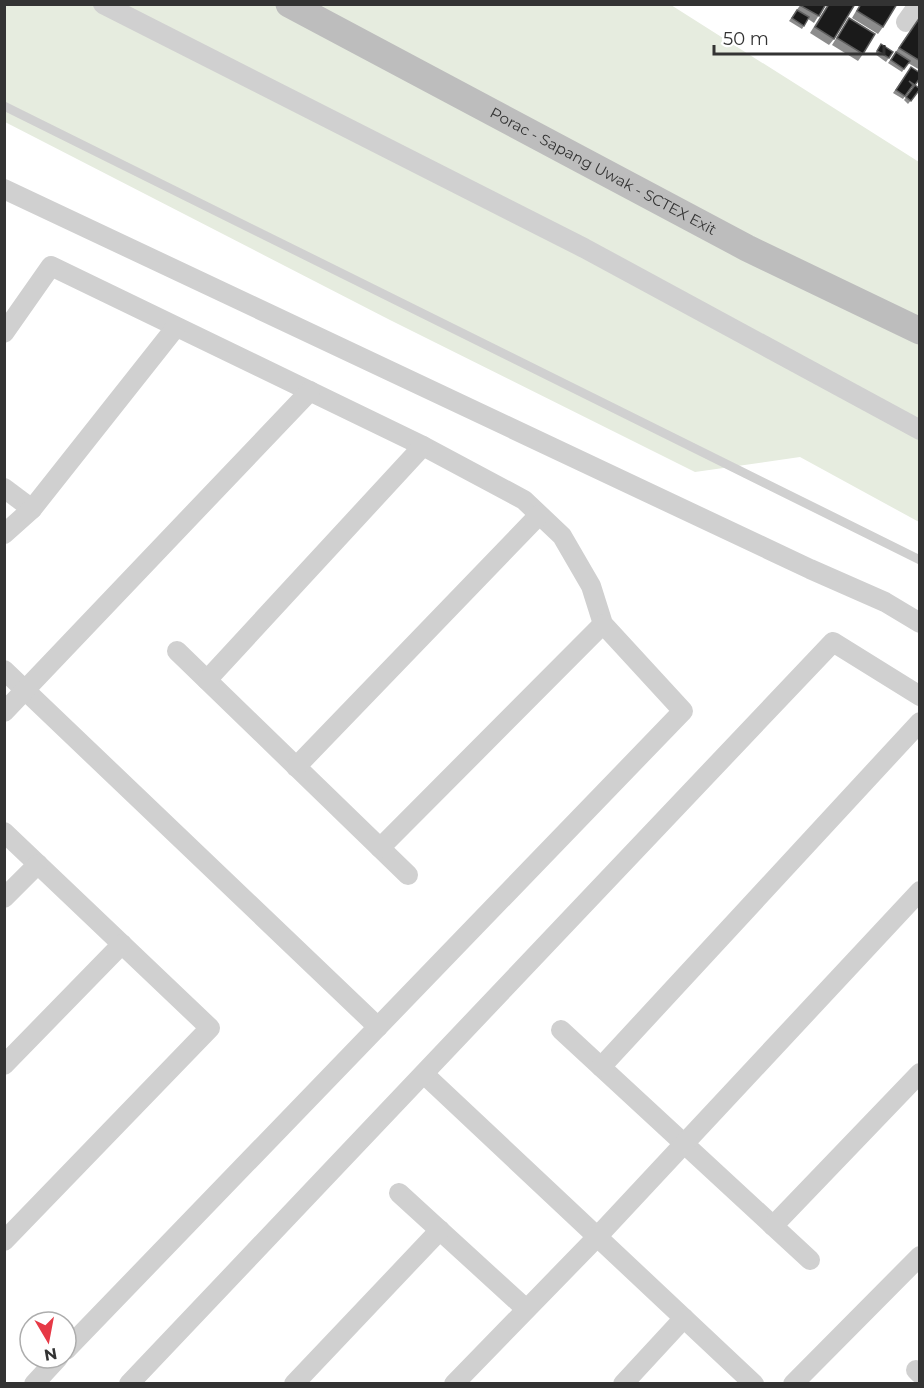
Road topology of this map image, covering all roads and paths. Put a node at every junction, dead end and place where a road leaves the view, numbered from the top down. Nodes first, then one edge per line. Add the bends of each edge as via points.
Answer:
1 (103, 4) edge
2 (289, 4) edge
3 (919, 4) edge
4 (906, 22) dead end
5 (4, 106) edge
6 (4, 189) edge
7 (176, 327) junction
8 (920, 331) edge
9 (4, 333) edge
10 (310, 391) junction
11 (920, 430) edge
12 (423, 446) junction
13 (4, 488) edge
14 (32, 509) junction
15 (539, 515) junction
16 (4, 534) edge
17 (920, 560) edge
18 (920, 623) edge
19 (603, 624) junction
20 (177, 651) dead end
21 (4, 670) edge
22 (207, 680) junction
23 (26, 690) junction
24 (920, 696) edge
25 (4, 712) edge
26 (920, 722) edge
27 (296, 767) junction
28 (4, 832) edge
29 (380, 848) junction
30 (38, 864) junction
31 (408, 875) dead end
32 (920, 891) edge
33 (4, 898) edge
34 (122, 944) junction
35 (378, 1027) junction
36 (561, 1030) dead end
37 (4, 1065) edge
38 (601, 1067) junction
39 (920, 1073) edge
40 (424, 1074) junction
41 (684, 1143) junction
42 (399, 1193) dead end
43 (773, 1226) junction
44 (440, 1230) junction
45 (597, 1237) junction
46 (4, 1241) edge
47 (920, 1257) edge
48 (810, 1260) dead end
49 (526, 1309) junction
50 (684, 1318) junction
51 (78, 1338) edge
52 (46, 1370) edge
53 (34, 1383) edge
54 (129, 1383) edge
55 (294, 1383) edge
56 (454, 1383) edge
57 (623, 1383) edge
58 (754, 1383) edge
59 (793, 1383) edge

1 - 11 street via 584,248
2 - 8 main road, Porac - Sapang Uwak - SCTEX Exit via 747,248
3 - 4 street
5 - 17 lane
6 - 18 street via 885,602
7 - 9 street via 51,266
7 - 10 street
7 - 14 street
10 - 12 street
10 - 23 street
12 - 15 street via 524,500
12 - 22 street
13 - 14 street
14 - 16 street
15 - 19 street via 562,536 591,586
15 - 27 street
19 - 29 street
19 - 35 street via 683,711
20 - 22 street
21 - 23 street
22 - 27 street
23 - 25 street
23 - 35 street
24 - 40 street via 833,642
26 - 38 street
27 - 29 street
28 - 30 street
29 - 31 street
30 - 33 street
30 - 34 street
32 - 41 street
34 - 37 street
34 - 46 street via 210,1028
35 - 51 street
36 - 38 street
38 - 41 street
39 - 43 street
40 - 45 street
40 - 54 street
41 - 43 street
41 - 45 street
42 - 44 street
43 - 48 street
44 - 49 street
44 - 55 street
45 - 49 street
45 - 50 street
47 - 59 street
49 - 56 street
50 - 57 street
50 - 58 street
52 - 53 street

